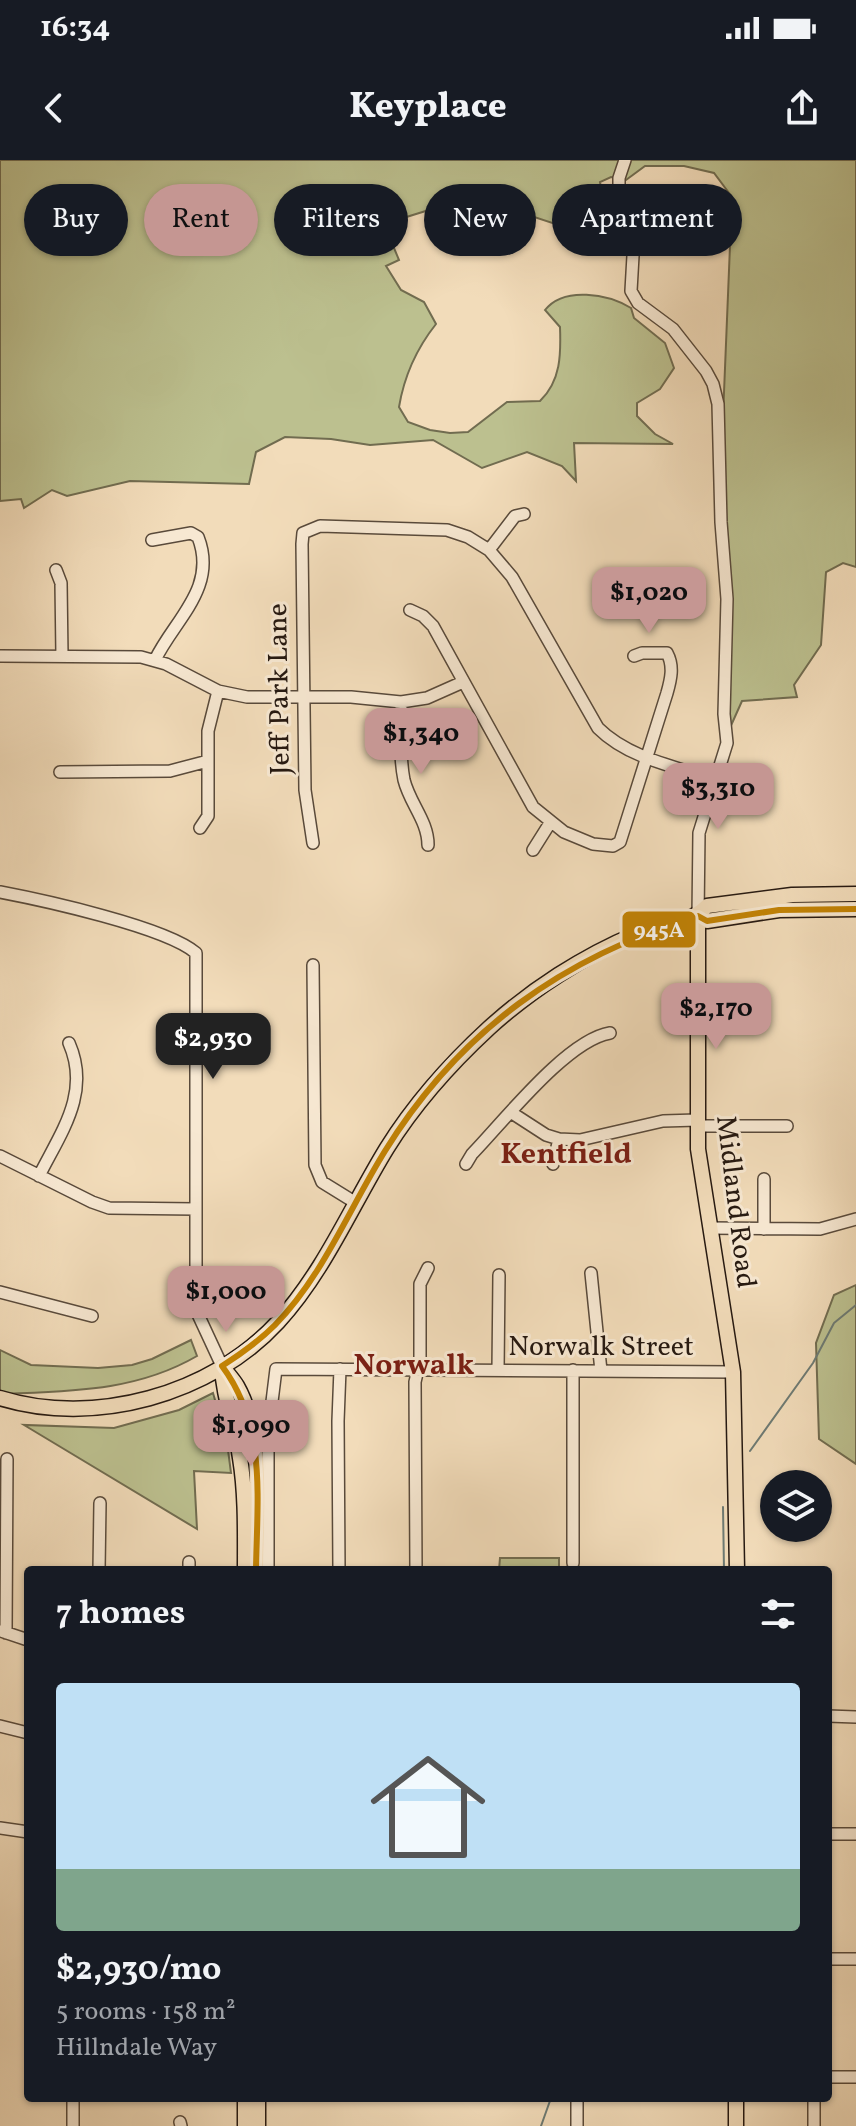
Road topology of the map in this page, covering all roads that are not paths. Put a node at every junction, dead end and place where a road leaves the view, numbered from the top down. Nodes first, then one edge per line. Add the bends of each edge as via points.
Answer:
1 (625, 160) edge
2 (524, 514) dead end
3 (152, 540) dead end
4 (489, 550) junction
5 (56, 570) dead end
6 (410, 610) dead end
7 (0, 656) edge
8 (62, 656) junction
9 (634, 656) dead end
10 (155, 660) junction
11 (463, 682) junction
12 (218, 691) junction
13 (305, 697) junction
14 (401, 702) junction
15 (648, 757) junction
16 (208, 761) junction
17 (60, 772) dead end
18 (716, 780) junction
19 (550, 823) junction
20 (200, 828) dead end
21 (313, 843) dead end
22 (428, 845) dead end
23 (533, 850) dead end
24 (0, 892) edge
25 (856, 894) edge
26 (856, 909) edge
27 (698, 916) junction
28 (313, 965) dead end
29 (610, 1033) dead end
30 (69, 1043) dead end
31 (512, 1113) junction
32 (697, 1123) junction
33 (787, 1126) dead end
34 (559, 1139) junction
35 (0, 1156) edge
36 (466, 1164) dead end
37 (553, 1164) dead end
38 (39, 1176) junction
39 (764, 1179) dead end
40 (356, 1203) junction
41 (195, 1209) junction
42 (856, 1219) edge
43 (710, 1228) junction
44 (764, 1229) junction
45 (428, 1268) dead end
46 (591, 1273) dead end
47 (499, 1275) dead end
48 (0, 1292) edge
49 (92, 1316) dead end
50 (222, 1366) junction
51 (340, 1369) junction
52 (417, 1369) junction
53 (498, 1370) junction
54 (573, 1370) junction
55 (601, 1371) junction
56 (733, 1372) junction
57 (0, 1398) edge
58 (7, 1459) dead end
59 (100, 1503) dead end
60 (573, 1563) dead end
61 (99, 1566) edge
62 (245, 1566) edge
63 (256, 1566) edge
64 (268, 1566) edge
65 (339, 1566) edge
66 (416, 1566) edge
67 (737, 1566) edge
68 (3, 1632) edge
69 (24, 1639) edge
70 (832, 1716) edge
71 (856, 1717) edge
72 (0, 1726) edge
73 (24, 1732) edge
74 (0, 1828) edge
75 (24, 1831) edge
76 (832, 1834) edge
77 (856, 1834) edge
78 (832, 1959) edge
79 (856, 1959) edge
80 (832, 2077) edge
81 (856, 2077) edge
82 (73, 2102) edge
83 (245, 2102) edge
84 (258, 2102) edge
85 (577, 2102) edge
86 (736, 2102) edge
87 (814, 2102) edge
88 (73, 2126) edge
89 (245, 2126) edge
90 (258, 2126) edge
91 (577, 2126) edge
92 (736, 2126) edge
93 (814, 2126) edge

1 - 18 street, Midland Road via 619,190 634,238 631,291 638,303 673,329 706,371 718,404 727,743
2 - 4 street via 515,516
3 - 10 street via 191,533 198,537 202,568 197,595
4 - 13 street, Jeff Park Lane via 468,537 431,528 320,526 303,533
4 - 15 street via 512,577 598,728 613,742
5 - 8 street via 61,583
6 - 11 street via 433,626
7 - 8 street
8 - 10 street
9 - 15 street via 667,653 671,661
10 - 12 street
11 - 14 street via 427,698
11 - 19 street via 533,807
12 - 13 street
12 - 16 street via 208,731
13 - 14 street
13 - 21 street, Jeff Park Lane via 305,790
14 - 22 street via 404,779 428,831
15 - 18 street
15 - 19 street via 620,842 593,844
16 - 17 street via 170,771
16 - 20 street via 208,816
18 - 27 street, Midland Road via 699,833
19 - 23 street
24 - 41 street via 123,922 196,953
25 - 27 main road via 741,900 707,906
26 - 27 main road via 779,910 707,921
27 - 32 main road, Midland Road
27 - 40 main road via 607,948 553,979 490,1027 409,1117
28 - 40 street via 315,1165 322,1182
29 - 31 street via 570,1052
30 - 38 street via 77,1061 73,1108
31 - 34 street
31 - 36 street
32 - 33 street
32 - 34 street via 663,1121 596,1138
32 - 43 main road, Midland Road
34 - 37 street
35 - 38 street
38 - 41 street via 109,1208
39 - 44 street
40 - 50 main road via 279,1321
41 - 50 street via 196,1310
42 - 44 street via 820,1229
43 - 44 street
43 - 56 main road, Midland Road
45 - 52 street via 420,1284
46 - 55 street
47 - 53 street
48 - 49 street
50 - 57 main road via 151,1398 116,1405 79,1409
50 - 62 main road via 244,1485
50 - 63 main road via 237,1385 253,1446
51 - 52 street, Norwalk Street
51 - 64 street, Norwalk Street via 276,1369 268,1434
51 - 65 street
52 - 53 street, Norwalk Street
52 - 66 street
53 - 54 street, Norwalk Street
54 - 55 street, Norwalk Street
54 - 60 street
55 - 56 street, Norwalk Street
56 - 67 main road, Midland Road
58 - 68 street
59 - 61 street
68 - 69 street
70 - 71 street
72 - 73 street
74 - 75 street
76 - 77 street
78 - 79 street
80 - 81 street
82 - 88 street
83 - 89 main road
84 - 90 main road
85 - 91 street
86 - 92 main road
87 - 93 street

